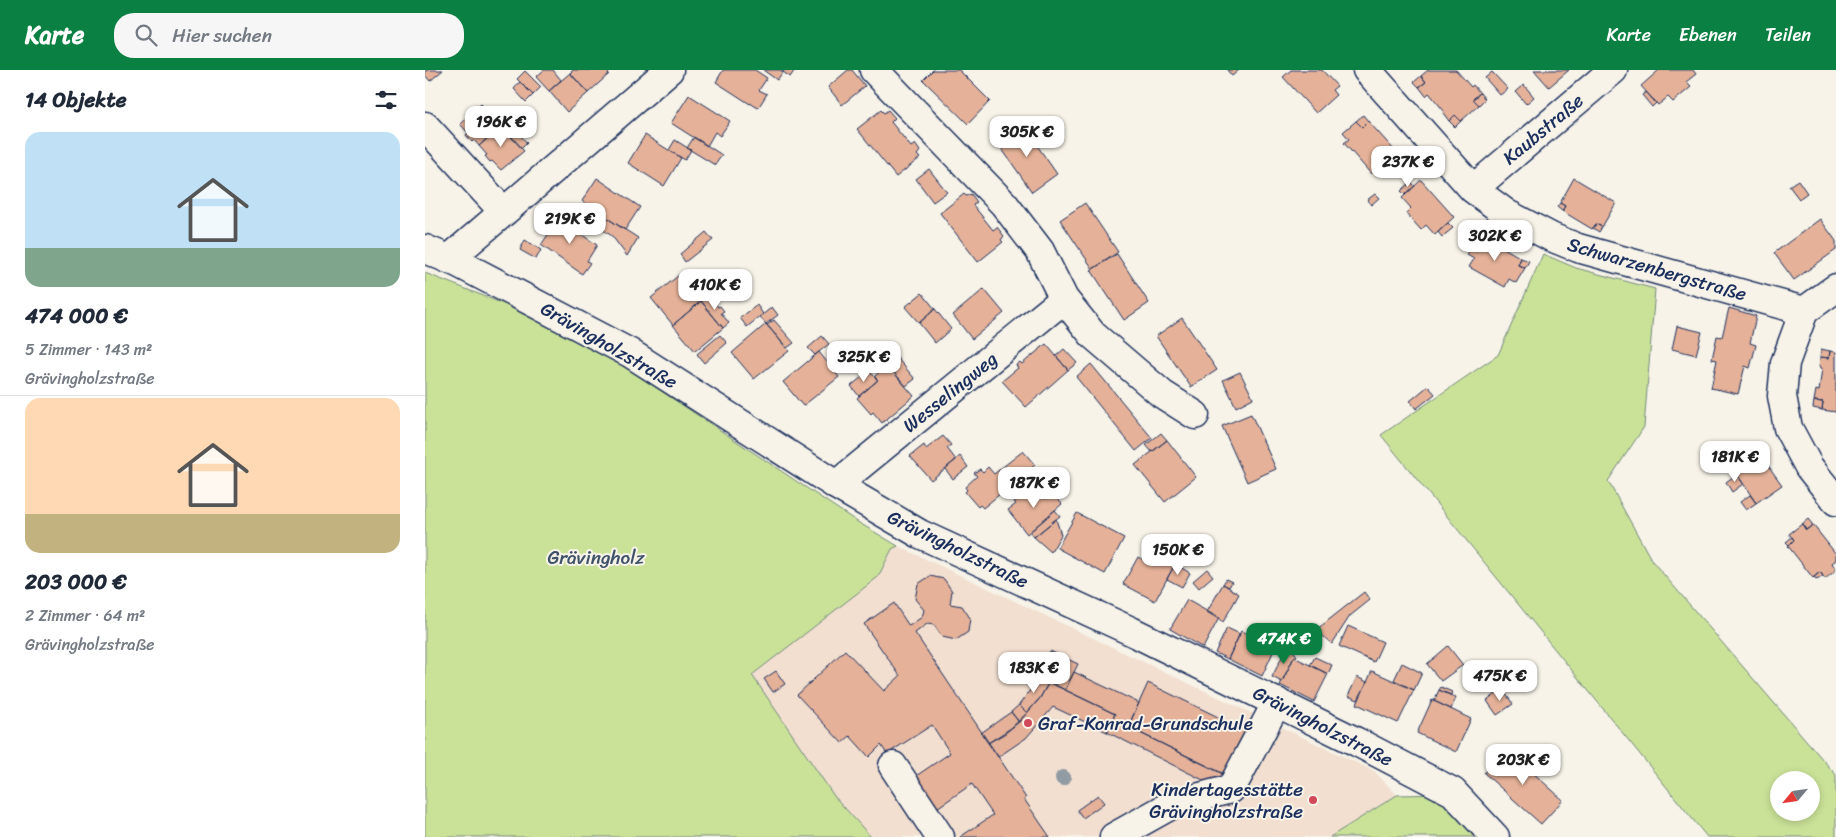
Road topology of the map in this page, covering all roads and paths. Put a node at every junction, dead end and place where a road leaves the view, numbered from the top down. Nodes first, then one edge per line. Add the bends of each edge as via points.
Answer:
1 (669, 70) edge
2 (874, 70) edge
3 (1367, 70) edge
4 (1613, 70) edge
5 (425, 126) edge
6 (1473, 188) junction
7 (505, 212) junction
8 (437, 254) edge
9 (1836, 288) edge
10 (1064, 299) junction
11 (1804, 311) junction
12 (1195, 415) dead end
13 (836, 485) junction
14 (1836, 501) edge
15 (1277, 702) junction
16 (893, 766) dead end
17 (940, 837) edge
18 (1114, 837) edge
19 (1495, 837) edge

1 - 7 street
2 - 10 street via 1004,204 1040,251
3 - 6 street, Schwarzenbergstraße
4 - 6 street, Kaubstraße
5 - 7 street
6 - 11 street, Schwarzenbergstraße via 1507,214 1578,248
7 - 8 street
8 - 13 street, Grävingholzstraße via 630,353
9 - 11 street
10 - 12 street via 1093,334 1161,394
10 - 13 street, Wesselingweg
11 - 14 street via 1785,363 1782,396 1788,428 1809,467
13 - 15 street, Grävingholzstraße via 920,534
15 - 18 street via 1231,789 1173,804
15 - 19 street, Grävingholzstraße via 1453,792
16 - 17 street

